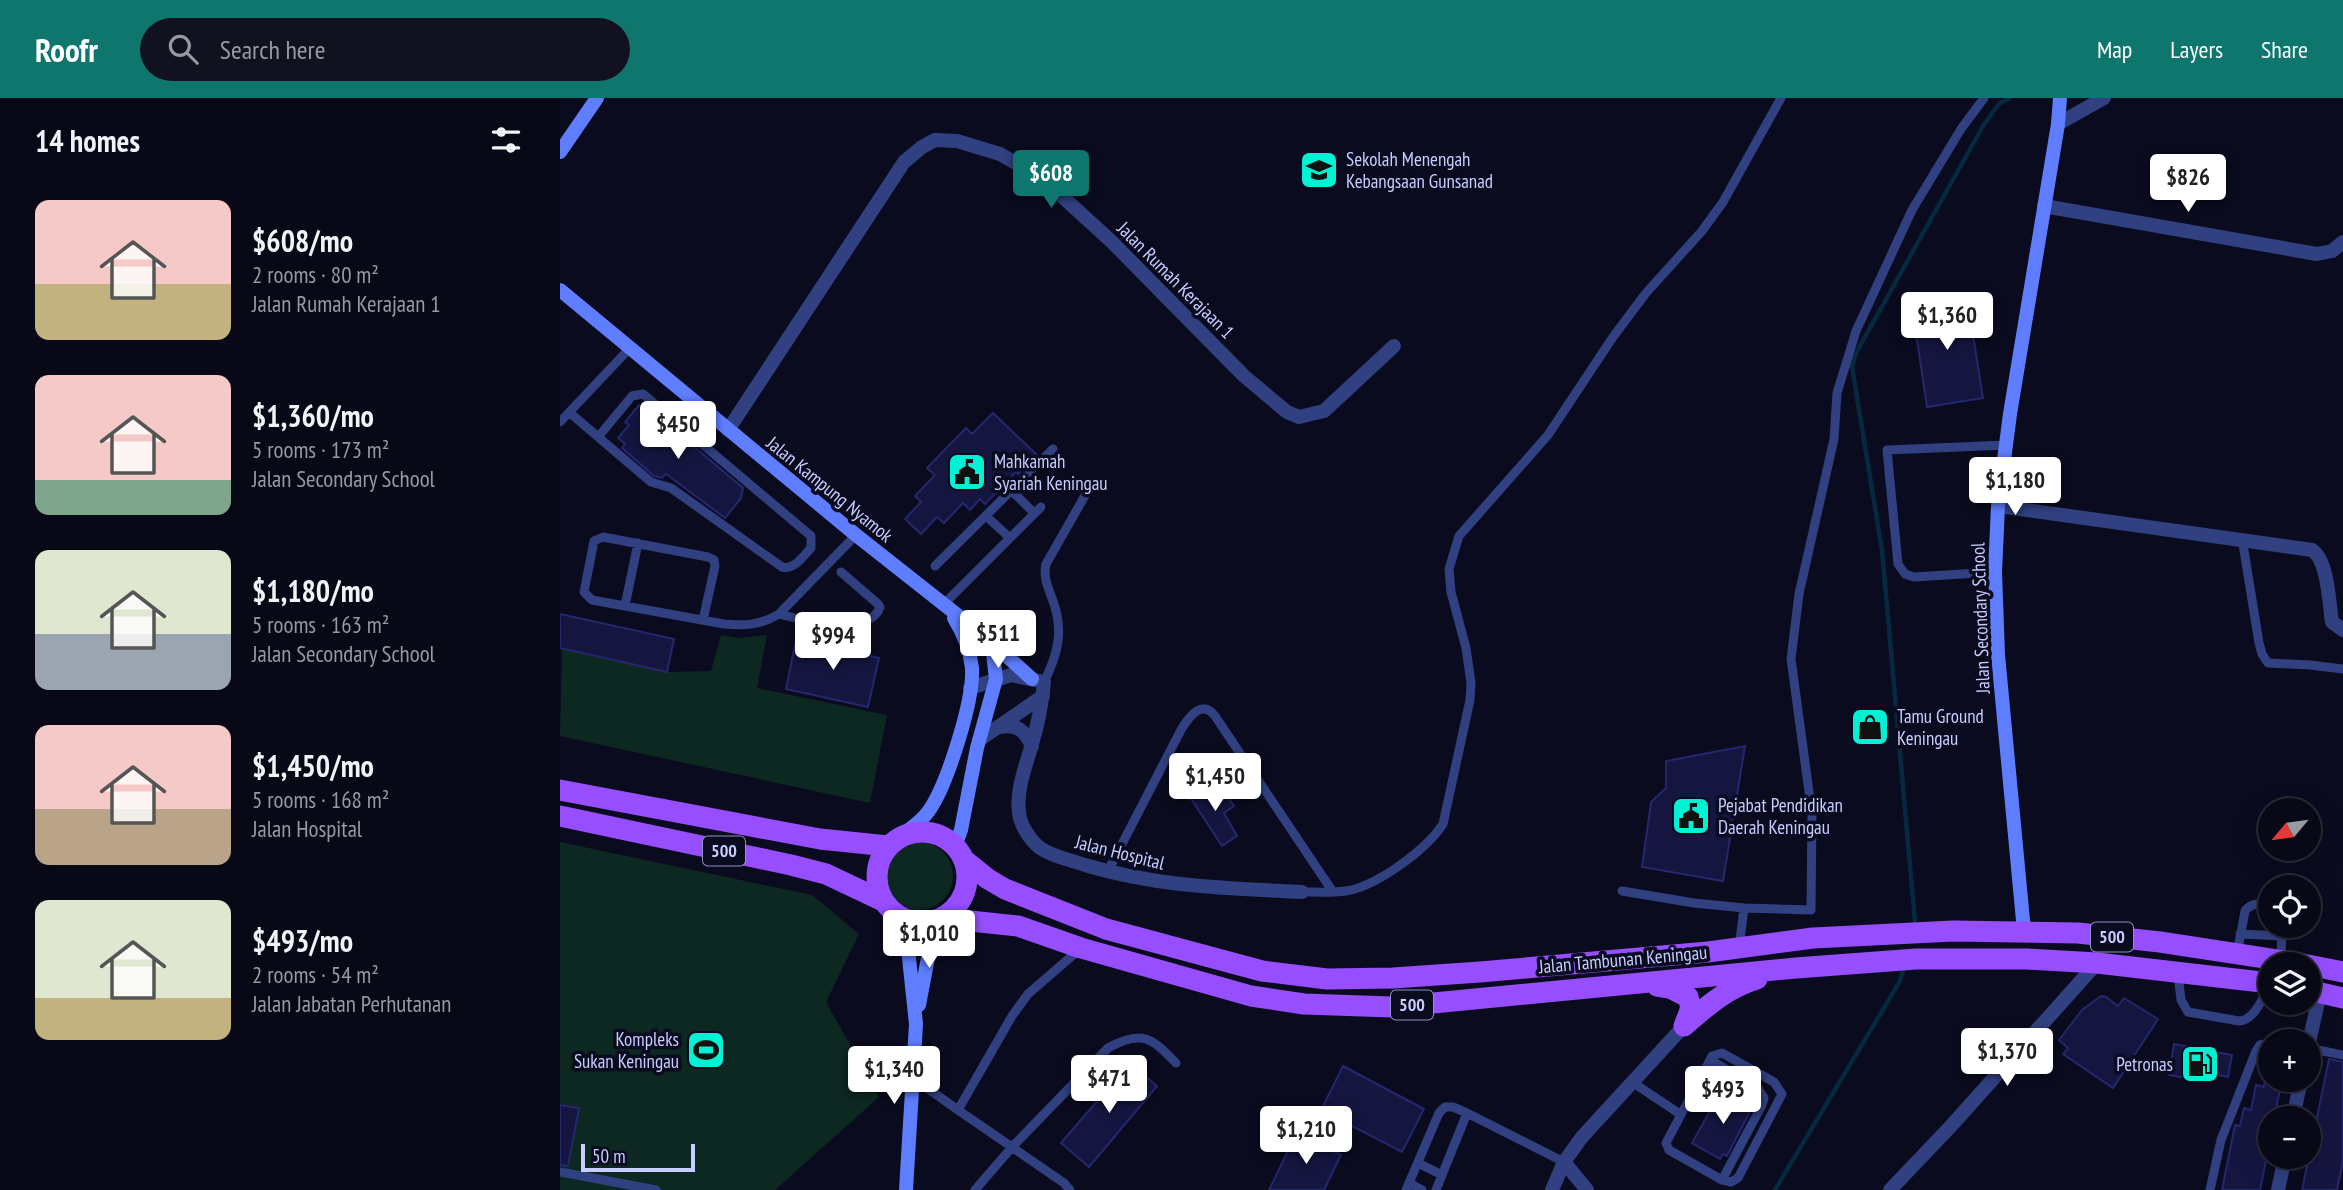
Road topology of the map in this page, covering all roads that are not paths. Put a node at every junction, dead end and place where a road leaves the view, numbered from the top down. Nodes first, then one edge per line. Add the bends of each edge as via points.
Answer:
1 (597, 98) edge
2 (1781, 98) edge
3 (1984, 98) edge
4 (2104, 98) edge
5 (2060, 102) edge
6 (2058, 124) junction
7 (560, 152) edge
8 (2044, 206) junction
9 (2343, 242) edge
10 (560, 290) edge
11 (1394, 346) dead end
12 (629, 349) junction
13 (570, 413) junction
14 (560, 422) edge
15 (728, 430) junction
16 (599, 436) junction
17 (2006, 445) junction
18 (1054, 449) dead end
19 (1091, 485) dead end
20 (1011, 491) junction
21 (1998, 506) junction
22 (986, 516) junction
23 (856, 536) junction
24 (1010, 538) junction
25 (2242, 538) junction
26 (638, 543) junction
27 (935, 566) dead end
28 (841, 572) dead end
29 (1995, 572) junction
30 (625, 606) junction
31 (945, 607) junction
32 (779, 614) junction
33 (703, 620) junction
34 (2343, 630) edge
35 (984, 636) junction
36 (2343, 670) edge
37 (996, 679) junction
38 (1040, 685) junction
39 (970, 688) junction
40 (998, 727) junction
41 (979, 740) junction
42 (1032, 746) junction
43 (560, 790) edge
44 (560, 816) edge
45 (894, 841) junction
46 (959, 853) junction
47 (1108, 871) junction
48 (1622, 891) dead end
49 (1302, 892) joint
50 (1333, 892) junction
51 (883, 901) junction
52 (2258, 905) edge
53 (1744, 908) junction
54 (938, 919) junction
55 (905, 920) junction
56 (2025, 931) junction
57 (2270, 938) edge
58 (2239, 944) junction
59 (1081, 948) junction
60 (1739, 948) junction
61 (2260, 952) edge
62 (2097, 963) junction
63 (1796, 968) junction
64 (2321, 968) edge
65 (2177, 971) junction
66 (2343, 972) edge
67 (2258, 982) edge
68 (1638, 984) junction
69 (2321, 993) edge
70 (2343, 998) edge
71 (2258, 1005) edge
72 (916, 1024) junction
73 (1684, 1026) junction
74 (2258, 1048) edge
75 (2321, 1051) edge
76 (2343, 1055) edge
77 (1710, 1060) junction
78 (1176, 1063) dead end
79 (913, 1078) junction
80 (1632, 1082) junction
81 (958, 1110) junction
82 (1467, 1113) junction
83 (1680, 1114) junction
84 (1013, 1146) junction
85 (1564, 1162) junction
86 (1418, 1163) junction
87 (2283, 1169) edge
88 (560, 1172) edge
89 (1442, 1175) junction
90 (1722, 1180) junction
91 (1408, 1187) edge
92 (656, 1190) edge
93 (906, 1190) edge
94 (975, 1190) edge
95 (1070, 1190) edge
96 (1422, 1190) edge
97 (1436, 1190) edge
98 (1552, 1190) edge
99 (1587, 1190) edge
100 (1890, 1190) edge
101 (2210, 1190) edge
102 (2278, 1190) edge

1 - 7 street
2 - 50 lane via 1716,212 1646,293 1548,435 1459,536 1449,569 1471,683 1443,824 1419,850 1382,876
3 - 53 lane via 1912,210 1856,331 1837,393 1834,439 1799,594 1791,659 1812,814 1811,910
4 - 6 street
5 - 6 street, Jalan Secondary School
6 - 8 street, Jalan Secondary School
8 - 9 street via 2317,254 2332,251
8 - 17 street, Jalan Secondary School
10 - 12 street, Jalan Kampung Nyamok
11 - 15 street, Jalan Rumah Kerajaan 1 via 1324,411 1299,417 1287,412 1244,376 1043,179 1000,154 957,141 935,140 904,162
12 - 13 lane
12 - 15 street, Jalan Kampung Nyamok
13 - 14 lane
13 - 16 lane
15 - 23 street, Jalan Kampung Nyamok
16 - 16 lane via 651,482 671,488 782,567 795,565 811,548 811,536 643,394 632,396
17 - 21 street, Jalan Secondary School
17 - 29 lane via 1887,450 1898,564 1905,574
18 - 20 lane
19 - 38 lane via 1046,564 1044,574 1060,641 1056,659
20 - 22 lane
20 - 24 lane via 1038,510
21 - 25 street
21 - 29 street, Jalan Secondary School
22 - 24 lane
22 - 27 lane
23 - 31 street, Jalan Kampung Nyamok
23 - 32 lane
24 - 31 lane
25 - 34 street via 2319,554 2332,622
25 - 36 lane via 2259,643 2268,663
26 - 30 lane
26 - 30 lane via 603,537 594,541 584,592 592,600
26 - 33 lane via 714,560
28 - 32 lane via 878,604 879,613 838,629
29 - 56 street, Jalan Secondary School
30 - 33 lane
31 - 35 street, Jalan Kampung Nyamok
31 - 39 street, Jalan Kampung Nyamok via 967,642
32 - 33 lane via 745,626
35 - 37 street via 993,653
35 - 38 street, Jalan Kampung Nyamok
37 - 38 street via 1011,675
37 - 39 street
37 - 41 street
38 - 40 street
38 - 42 street, Jalan Hospital
39 - 45 street, Jalan Kampung Nyamok via 940,792 922,819
40 - 41 street
40 - 42 street via 1020,728
41 - 46 street
42 - 47 street, Jalan Hospital via 1020,789 1024,829 1049,853
43 - 45 main road, 500 via 820,839
44 - 51 main road, 500 via 826,874
45 - 46 main road, 500 via 914,832 929,832 943,837
45 - 51 main road via 880,858 876,872
46 - 54 main road via 967,872 966,886 953,910
46 - 60 main road, Jalan Tambunan Keningau / 500 via 1005,889 1106,929 1294,976 1394,978
47 - 49 street, Jalan Hospital via 1193,887
47 - 50 lane via 1182,728 1204,707 1215,716
48 - 53 lane
49 - 50 lane
51 - 55 main road, 500
52 - 58 lane via 2245,911
53 - 60 lane
54 - 55 main road, 500
54 - 59 main road, Jalan Tambunan Keningau / 500 via 1018,926
54 - 72 street
55 - 72 street
56 - 58 main road, Jalan Tambunan Keningau / 500
56 - 60 main road, Jalan Tambunan Keningau / 500 via 1892,933
57 - 58 lane
58 - 61 main road, Jalan Tambunan Keningau / 500
59 - 68 main road, Jalan Tambunan Keningau / 500 via 1251,996 1343,1006 1392,1007
59 - 81 lane via 1028,994
62 - 63 main road, Jalan Tambunan Keningau / 500 via 1916,959
62 - 65 main road, Jalan Tambunan Keningau / 500
62 - 100 street
63 - 68 main road, Jalan Tambunan Keningau / 500
63 - 73 main road via 1732,988
64 - 66 main road
65 - 67 main road, Jalan Tambunan Keningau / 500
65 - 71 lane via 2181,1000 2188,1012 2245,1021
68 - 73 main road via 1670,988 1688,997 1691,1008
69 - 70 main road
72 - 79 street
73 - 80 street
74 - 101 lane via 2221,1140
75 - 76 lane
77 - 83 lane
77 - 90 lane via 1757,1087 1764,1098
77 - 90 lane via 1722,1053 1774,1082 1782,1094 1738,1178
78 - 84 lane via 1146,1038 1113,1045
79 - 81 lane
79 - 93 street
80 - 83 lane
80 - 85 street
81 - 84 lane
82 - 85 lane
82 - 86 lane via 1445,1107 1439,1113
82 - 89 lane
83 - 90 lane via 1666,1140 1667,1149
84 - 94 lane
84 - 95 lane
85 - 98 street
85 - 99 street
86 - 89 lane
86 - 91 lane
87 - 102 street
88 - 92 lane
89 - 97 lane
91 - 96 lane

